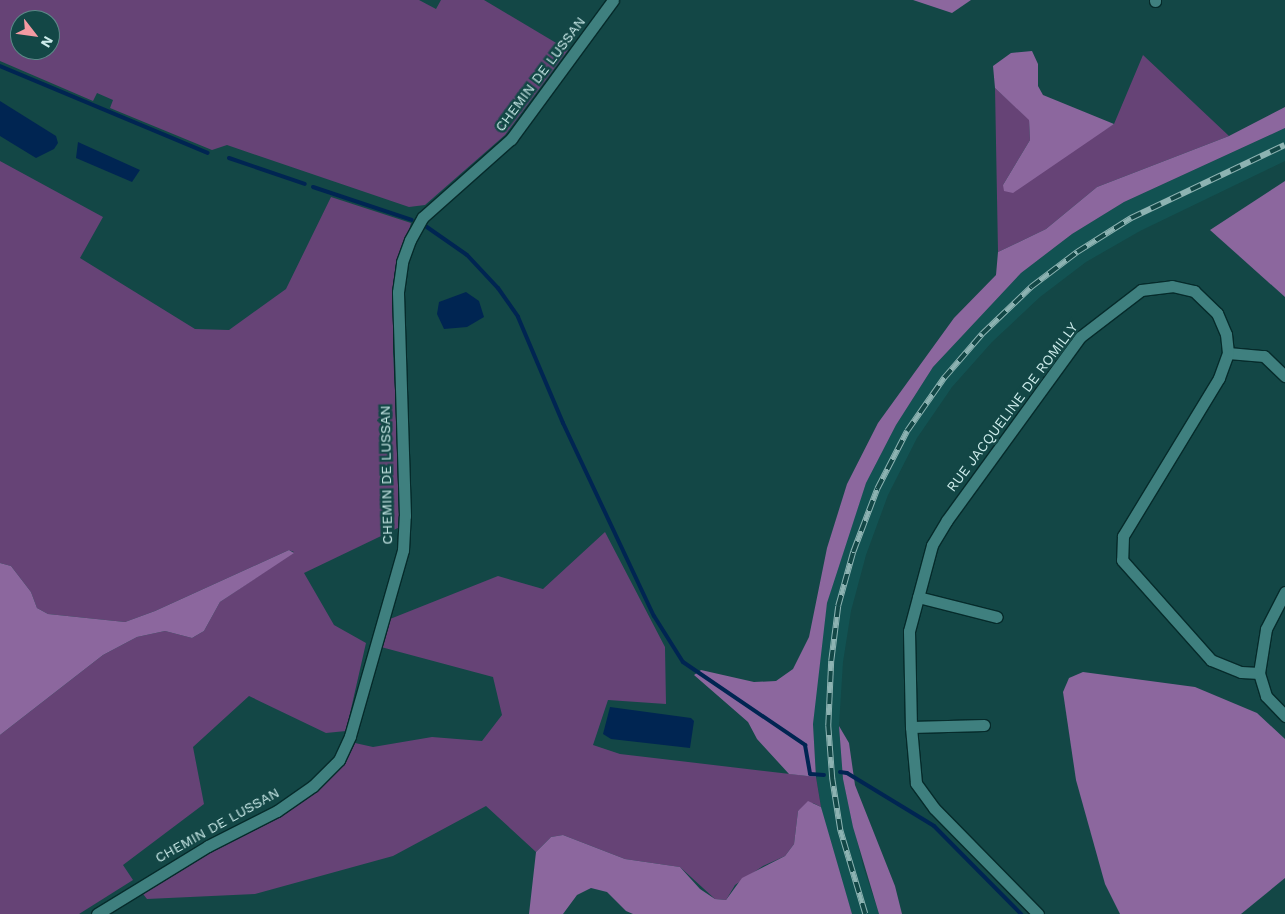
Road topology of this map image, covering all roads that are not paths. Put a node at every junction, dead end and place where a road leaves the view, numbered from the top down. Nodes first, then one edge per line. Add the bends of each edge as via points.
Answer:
1 (613, 0) edge
2 (1228, 353) junction
3 (1285, 376) edge
4 (1285, 592) edge
5 (918, 597) junction
6 (997, 617) dead end
7 (1259, 673) junction
8 (1285, 716) edge
9 (984, 725) dead end
10 (911, 727) junction
11 (97, 914) edge
12 (1038, 914) edge

1 - 11 street, CHEMIN DE LUSSAN via 511,139 423,217 402,262 398,292 405,516 403,550 350,736 339,760 312,786 277,811 208,846
2 - 3 street via 1264,356
2 - 5 street, RUE JACQUELINE DE ROMILLY via 1226,334 1218,313 1184,287 1160,286 1140,290 1094,323 1067,354 947,520 932,545
2 - 7 street, RUE JACQUELINE DE ROMILLY via 1219,378 1123,536 1122,560 1211,660 1241,672
4 - 7 street via 1263,637
5 - 6 street
5 - 10 street, RUE JACQUELINE DE ROMILLY via 909,631
7 - 8 street via 1266,696
9 - 10 street
10 - 12 street, RUE JACQUELINE DE ROMILLY via 916,783 922,794

